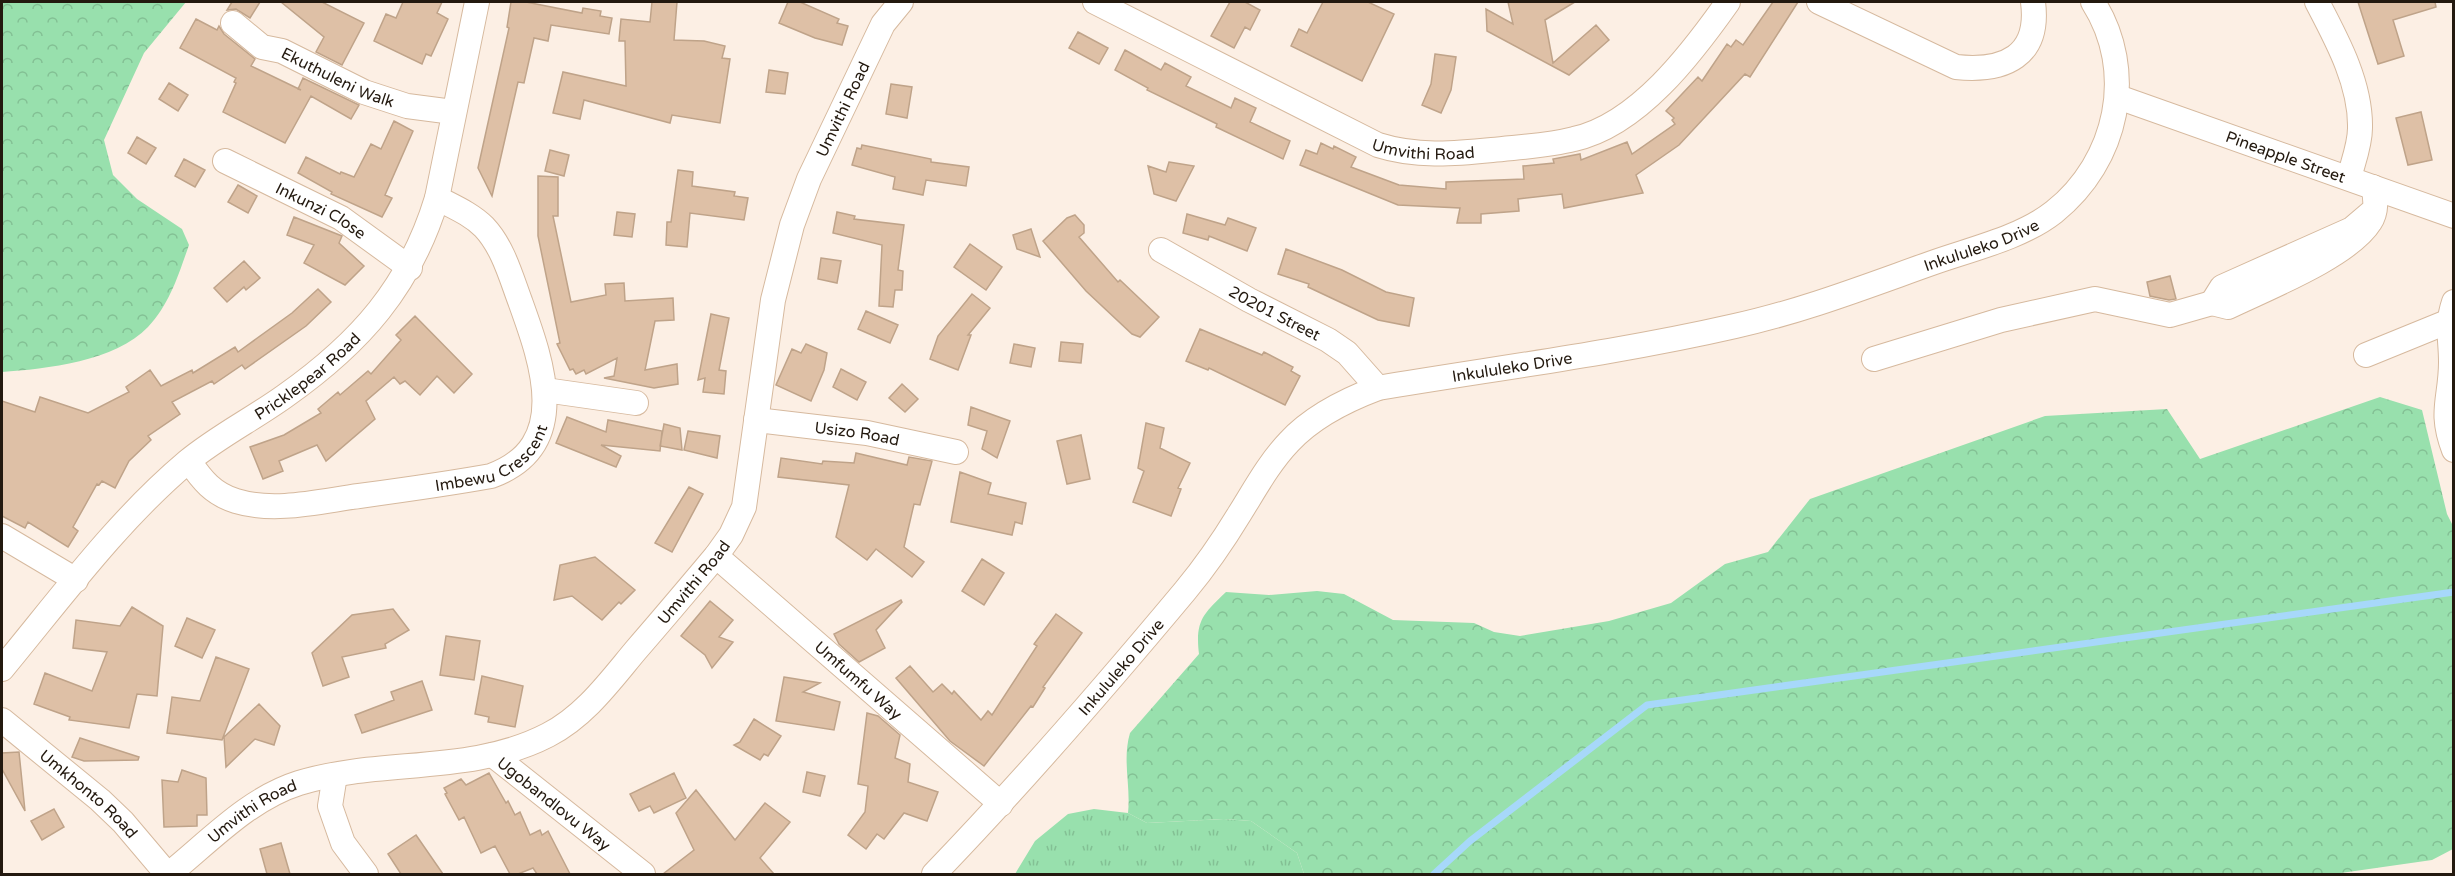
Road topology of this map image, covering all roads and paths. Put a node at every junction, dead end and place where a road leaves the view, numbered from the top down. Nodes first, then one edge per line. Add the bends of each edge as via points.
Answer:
1 (477, 2) edge
2 (901, 2) edge
3 (1095, 2) edge
4 (1728, 2) edge
5 (1819, 2) edge
6 (2033, 2) edge
7 (2092, 2) edge
8 (2317, 2) edge
9 (233, 23) dead end
10 (2118, 97) junction
11 (453, 112) junction
12 (225, 161) dead end
13 (2349, 178) junction
14 (2373, 187) junction
15 (437, 198) junction
16 (2454, 216) edge
17 (1161, 250) dead end
18 (410, 268) junction
19 (2450, 312) edge
20 (2366, 354) dead end
21 (1874, 359) dead end
22 (1378, 388) junction
23 (545, 390) junction
24 (636, 403) dead end
25 (756, 420) junction
26 (2454, 450) edge
27 (956, 453) dead end
28 (189, 461) junction
29 (2, 536) edge
30 (716, 556) junction
31 (76, 580) junction
32 (2, 669) edge
33 (2, 720) edge
34 (493, 755) junction
35 (335, 775) junction
36 (1001, 804) junction
37 (168, 874) edge
38 (366, 874) edge
39 (643, 874) edge
40 (934, 874) edge

1 - 11 street, Pricklepear Road
2 - 25 street, Umvithi Road via 883,24 809,179 792,225 774,300
3 - 4 street, Umvithi Road via 1378,145 1398,151 1452,154 1575,139 1620,119 1671,73
5 - 6 street via 1956,68 1974,69 2007,63 2030,42 2036,22
7 - 10 street, Inkululeko Drive via 2110,33
8 - 13 street via 2356,96 2360,130
9 - 11 street, Ekuthuleni Walk via 262,47 282,51 364,92 407,106
10 - 13 street, Pineapple Street
10 - 22 street, Inkululeko Drive via 2106,142 2089,175 2052,214 2010,235 1818,303 1737,326
11 - 15 street, Pricklepear Road
12 - 18 street, Inkunzi Close via 341,218
13 - 14 street, Pineapple Street
14 - 16 street, Pineapple Street
14 - 21 street via 2377,200 2372,221 2337,254 2228,307 2212,303 2170,315 2095,299 2001,320
15 - 18 street, Pricklepear Road
15 - 23 street, Imbewu Crescent via 469,215 495,241 531,330
17 - 22 street, 20201 Street via 1328,340 1347,353
18 - 28 street, Pricklepear Road via 380,314 340,354
19 - 20 street
19 - 26 street via 2451,364 2445,419
22 - 36 street, Inkululeko Drive via 1309,424 1290,441 1273,460 1222,542 1191,583
23 - 24 street
23 - 28 street, Imbewu Crescent via 543,425 533,445 515,464 491,476 315,502 252,505 205,485
25 - 27 street, Usizo Road via 867,433
25 - 30 street, Umvithi Road via 744,507
28 - 31 street, Pricklepear Road via 158,489
29 - 31 street
30 - 34 street, Umvithi Road via 601,692 573,719 526,746
30 - 36 street, Umfumfu Way
31 - 32 street, Pricklepear Road
33 - 37 street, Umkhonto Road via 100,800
34 - 35 street, Umvithi Road
34 - 39 street, Ugobandlovu Way
35 - 37 street, Umvithi Road via 298,783 256,803
35 - 38 street via 330,806 343,843
36 - 40 street, Inkululeko Drive

